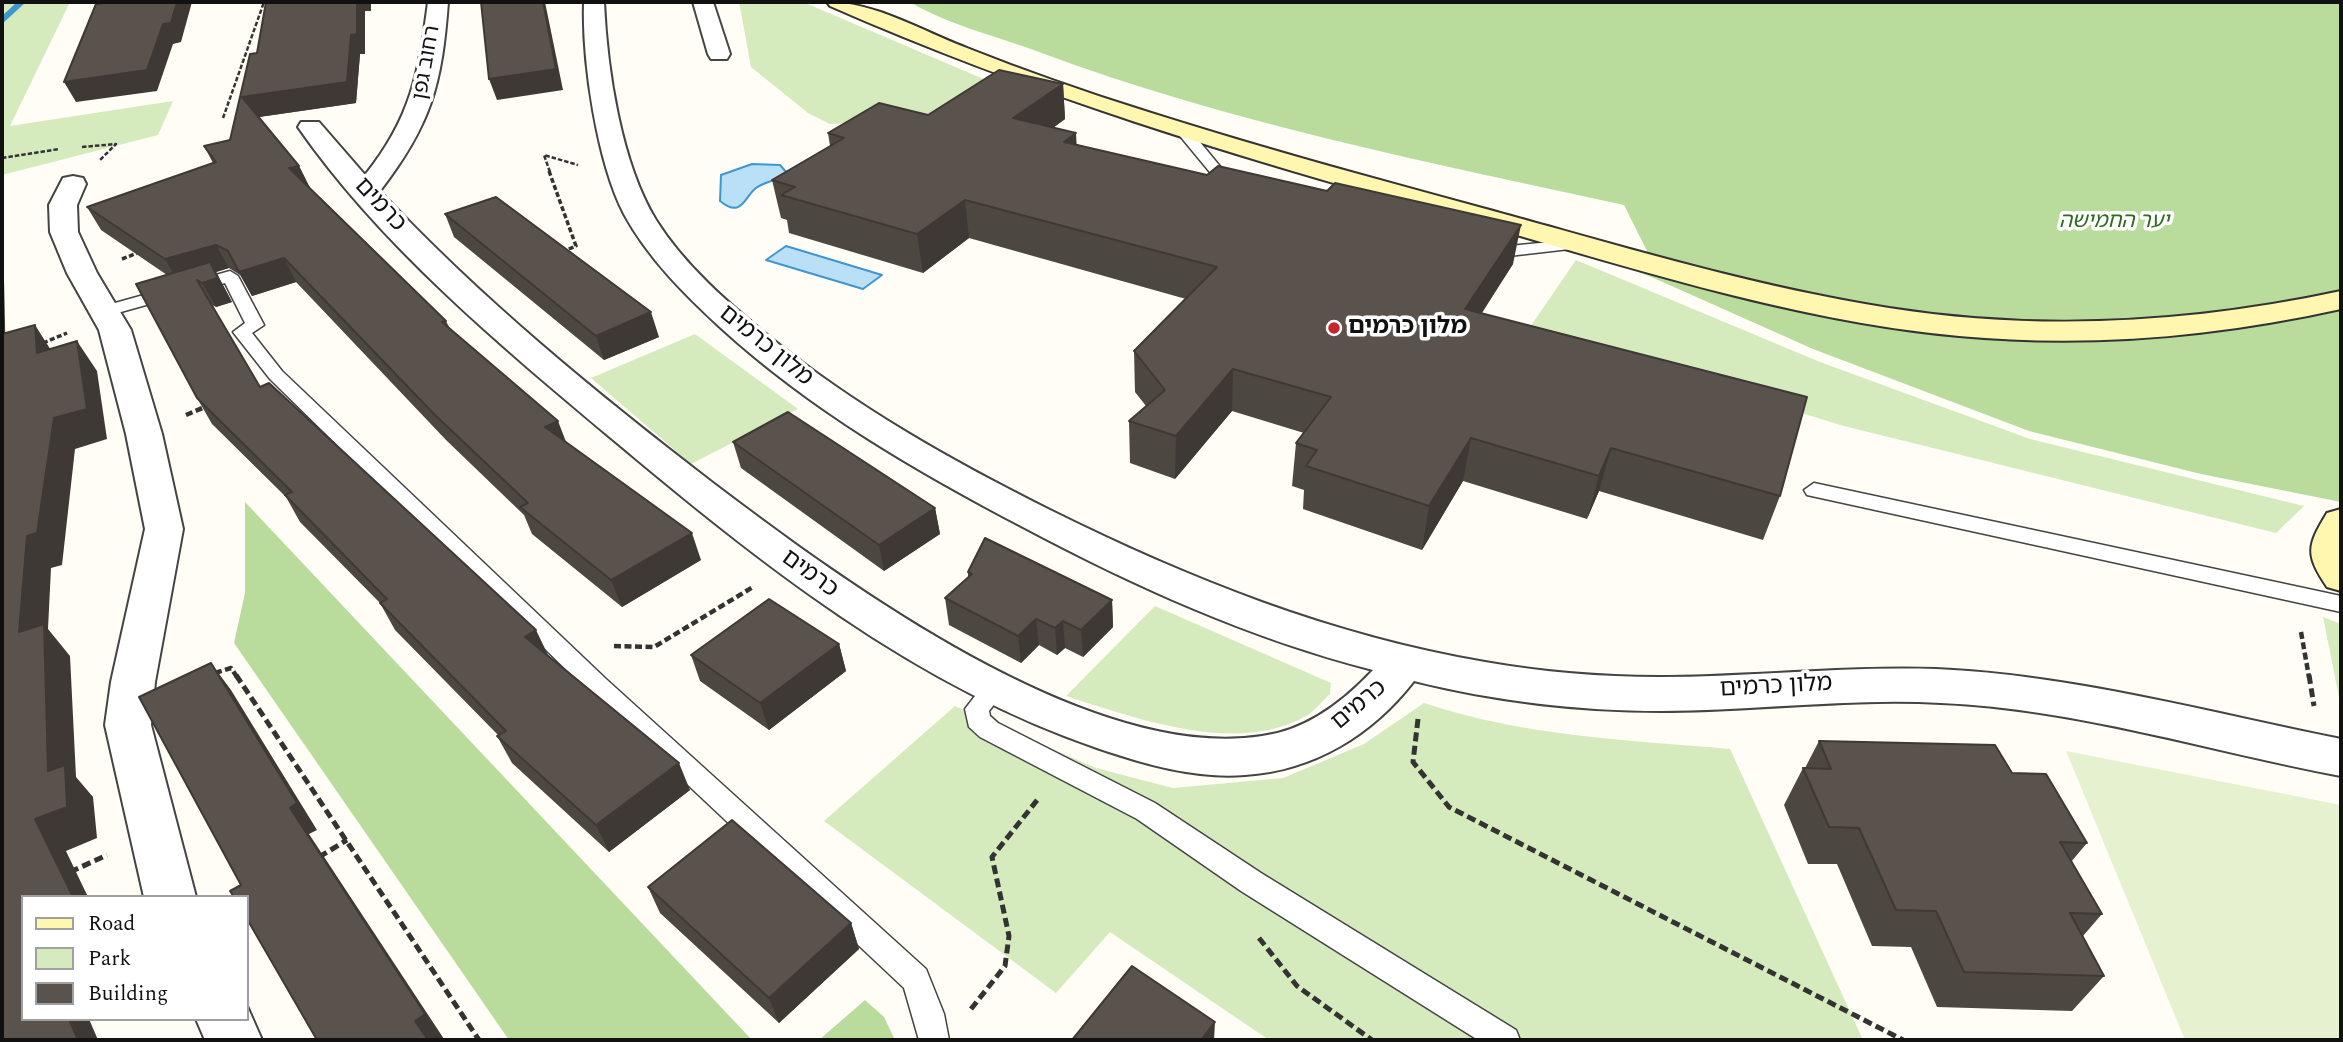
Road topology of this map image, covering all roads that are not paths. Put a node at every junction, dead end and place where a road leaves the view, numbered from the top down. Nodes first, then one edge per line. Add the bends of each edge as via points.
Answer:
1 (438, 2) edge
2 (594, 2) edge
3 (703, 2) edge
4 (837, 2) edge
5 (719, 54) dead end
6 (310, 127) dead end
7 (1185, 133) junction
8 (73, 184) dead end
9 (1249, 186) edge
10 (365, 192) junction
11 (1470, 242) edge
12 (1581, 244) junction
13 (2341, 300) edge
14 (105, 316) junction
15 (1814, 489) dead end
16 (2341, 522) edge
17 (2341, 577) edge
18 (2341, 604) edge
19 (1415, 665) junction
20 (994, 688) junction
21 (2332, 756) edge
22 (170, 895) edge
23 (225, 1021) edge
24 (234, 1040) edge
25 (934, 1040) edge
26 (1505, 1040) edge

1 - 10 street, רחוב גפן via 426,95 395,155
2 - 19 street, מלון כרמים via 617,162 643,221 685,277 766,351 861,420 984,492 1168,582 1305,635
3 - 5 street
4 - 7 main road via 1056,91
6 - 10 street, כרמים
7 - 9 lane via 1223,179
7 - 12 main road
8 - 14 street via 64,205 63,224
10 - 20 street, כרמים via 463,291 547,366 793,563 899,636
11 - 12 lane via 1508,251
12 - 13 main road via 1832,307 1962,326 2089,332 2189,326
14 - 22 street via 115,330 144,434 164,529 132,682 128,725
14 - 25 lane via 230,276 255,325 242,332 275,375 555,645 916,979
15 - 18 lane
16 - 17 main road via 2329,542 2332,564
19 - 20 street, כרמים via 1331,733 1287,749 1234,757 1150,746 1045,712
19 - 21 street, מלון כרמים via 1498,681 1606,693 1874,684 1984,689 2067,701
20 - 26 lane via 977,709 978,720 989,730 1146,811
23 - 24 street

